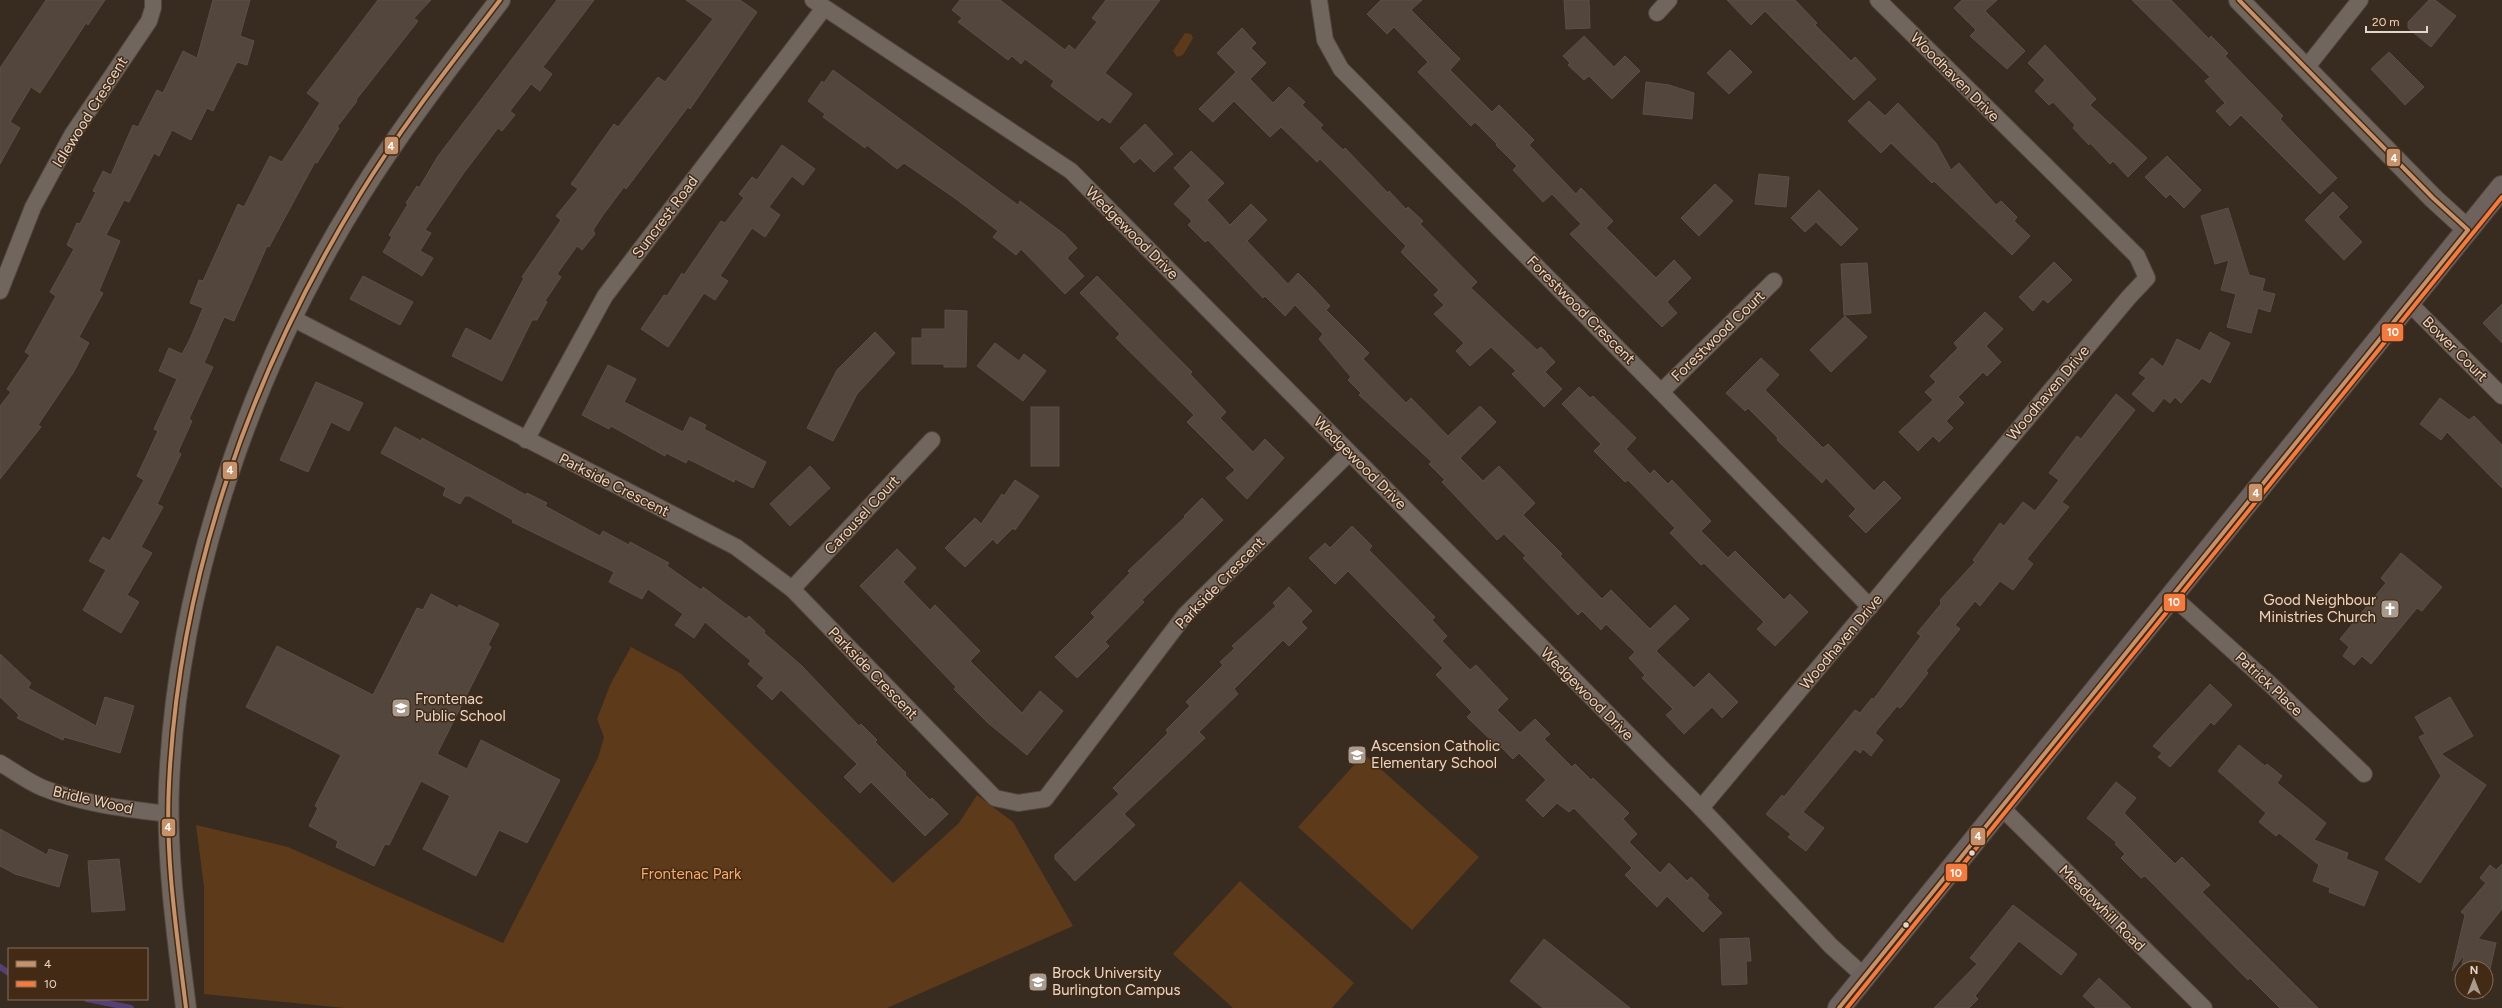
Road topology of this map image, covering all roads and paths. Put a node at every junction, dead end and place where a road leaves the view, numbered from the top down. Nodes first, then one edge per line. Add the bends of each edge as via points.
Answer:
1 (153, 0) edge
2 (500, 0) edge
3 (1319, 0) edge
4 (1670, 0) edge
5 (1878, 0) edge
6 (2239, 0) edge
7 (2360, 0) edge
8 (819, 4) edge
9 (1657, 13) dead end
10 (2306, 68) junction
11 (2502, 187) edge
12 (2468, 230) junction
13 (1774, 281) dead end
14 (0, 291) edge
15 (2408, 302) junction
16 (292, 318) junction
17 (1661, 392) junction
18 (2502, 396) edge
19 (526, 440) junction
20 (932, 440) dead end
21 (1349, 453) junction
22 (792, 589) junction
23 (2172, 596) junction
24 (1870, 607) junction
25 (0, 763) edge
26 (2364, 774) dead end
27 (2001, 807) junction
28 (1701, 808) junction
29 (169, 814) junction
30 (1865, 977) junction
31 (186, 1008) edge
32 (1839, 1008) edge
33 (2204, 1008) edge

1 - 14 street, Idlewood Crescent via 149,21 72,135 34,207
2 - 16 street via 388,150 334,238
3 - 17 street, Forestwood Crescent via 1325,40 1341,69
4 - 9 street
5 - 24 street, Woodhaven Drive via 2137,256 2147,278
6 - 10 street
7 - 10 street
8 - 19 street, Suncrest Road via 605,296
8 - 21 street, Wedgewood Drive via 1071,171
10 - 12 street via 2433,198
11 - 12 main road
12 - 15 main road
13 - 17 street, Forestwood Court
15 - 18 street, Bower Court
15 - 23 main road
16 - 19 street, Parkside Crescent
16 - 29 street via 257,398 210,534 179,679 173,728
17 - 24 street, Forestwood Crescent
19 - 22 street, Parkside Crescent via 736,547
20 - 22 street, Carousel Court
21 - 22 street, Parkside Crescent via 1185,615 1045,799 1018,804 995,798
21 - 28 street, Wedgewood Drive
23 - 26 street, Patrick Place via 2267,681
23 - 27 main road
24 - 28 street, Woodhaven Drive
25 - 29 street, Bridle Wood via 42,788 70,797
27 - 30 main road
27 - 33 street, Meadowhill Road
28 - 30 street, Wedgewood Drive via 1831,946
29 - 31 street via 171,871
30 - 32 main road

